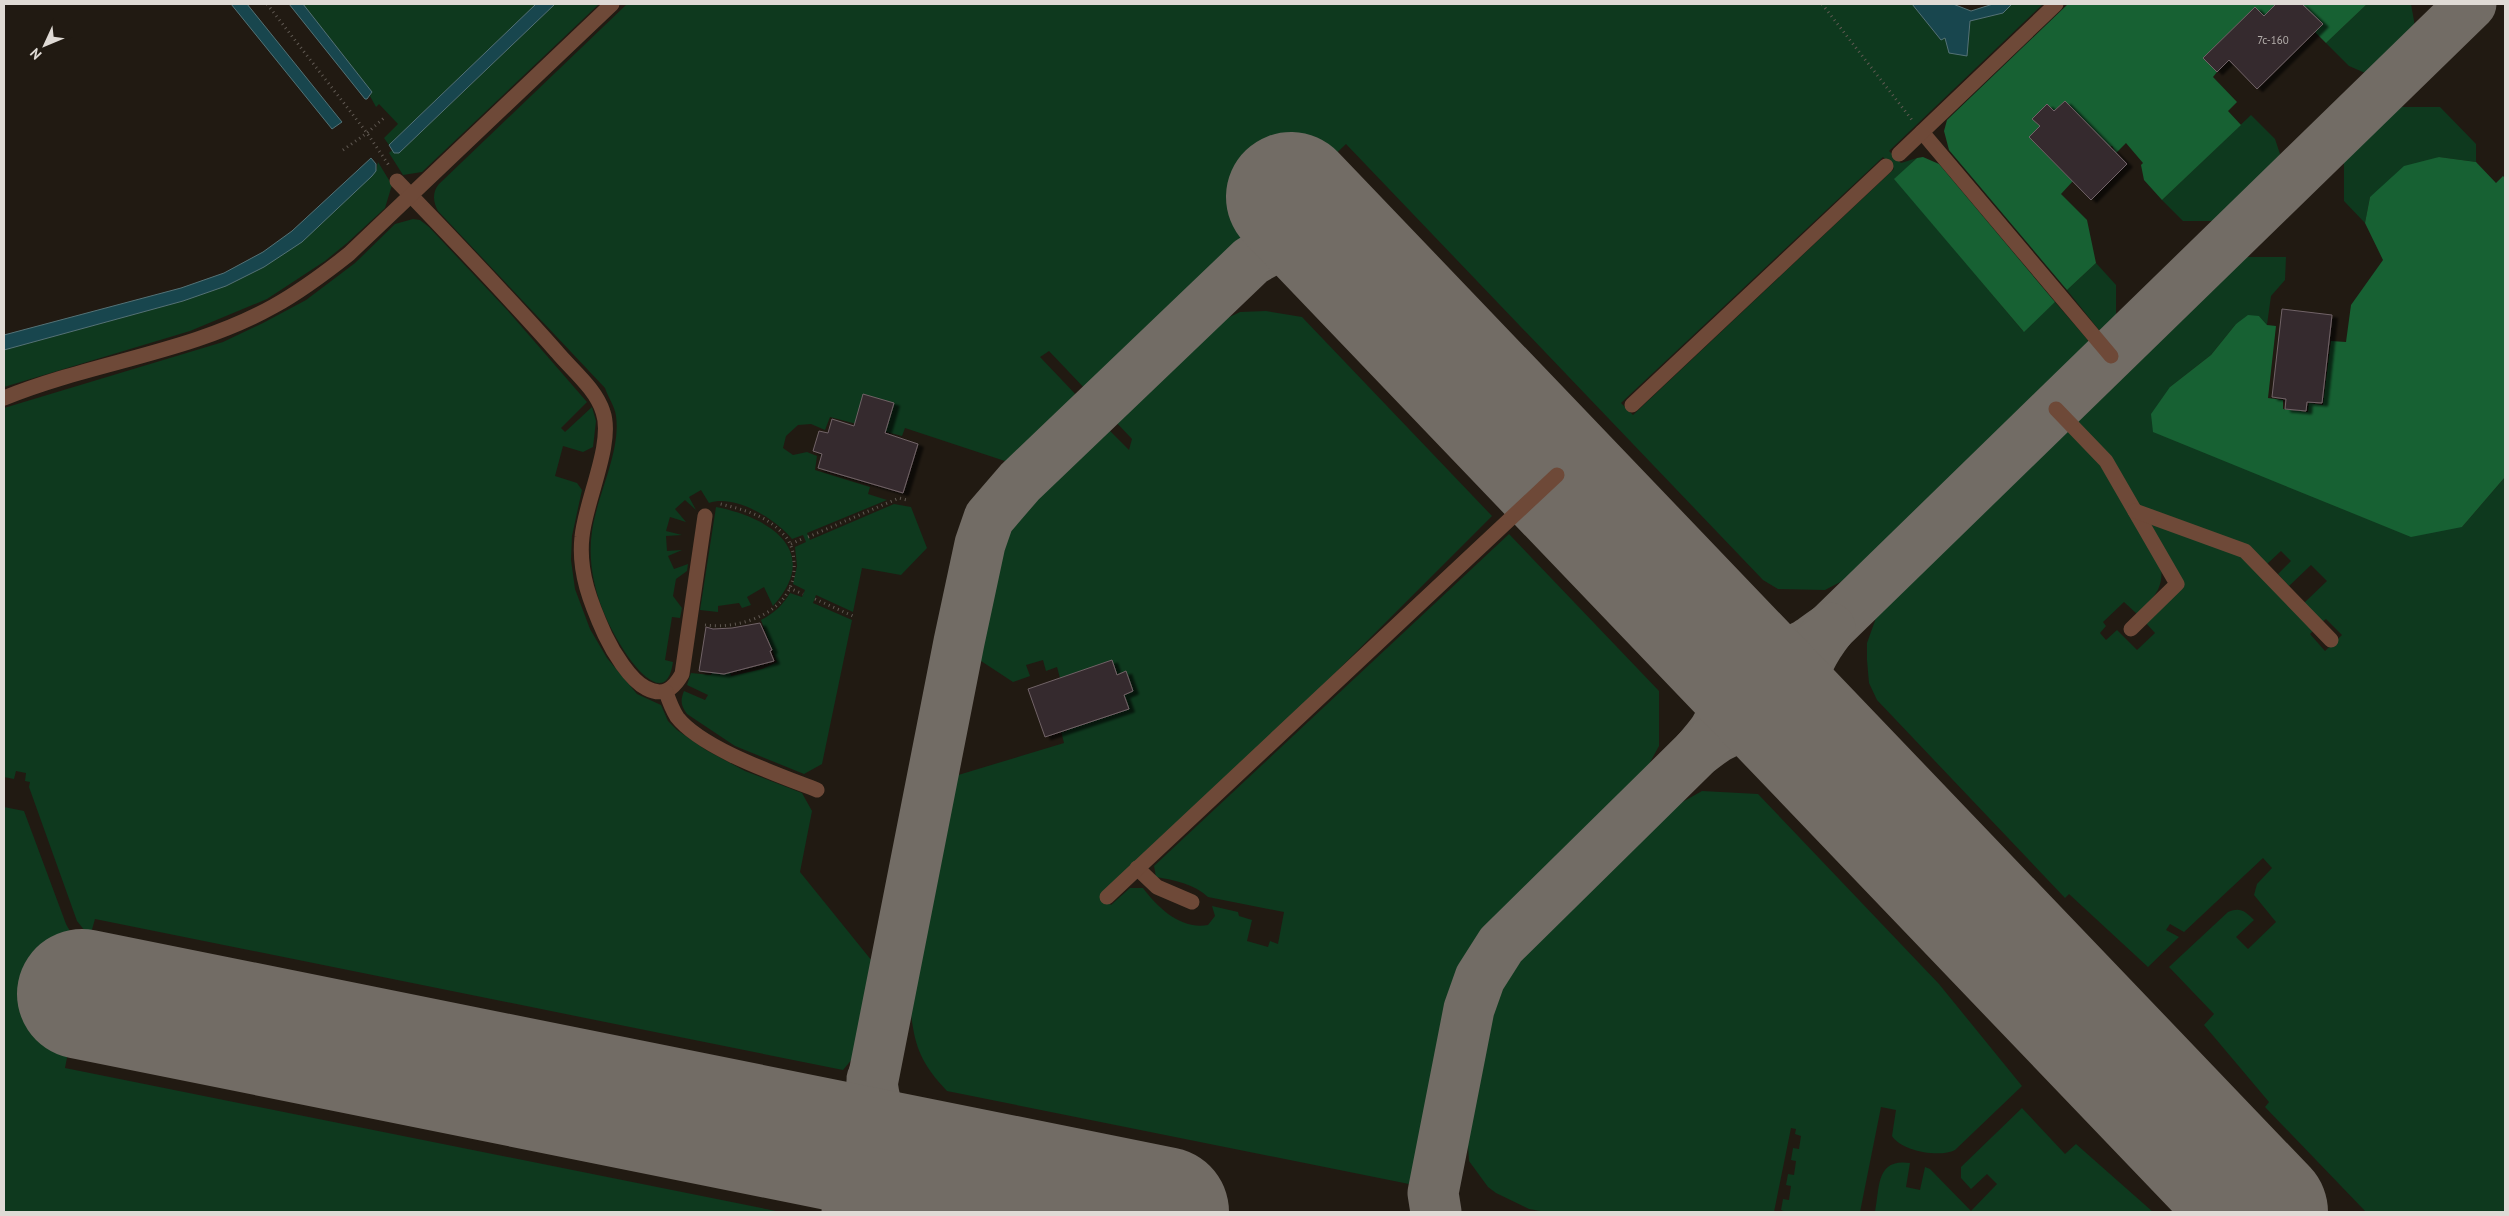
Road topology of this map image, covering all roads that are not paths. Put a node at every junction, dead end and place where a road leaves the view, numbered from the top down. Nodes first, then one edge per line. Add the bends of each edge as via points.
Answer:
1 (612, 4) edge
2 (2056, 4) edge
3 (1922, 132) junction
4 (1898, 154) dead end
5 (1886, 166) dead end
6 (396, 181) road end
7 (411, 196) junction
8 (2111, 356) dead end
9 (4, 398) edge
10 (1632, 405) dead end
11 (2056, 409) dead end
12 (1557, 474) dead end
13 (2135, 511) junction
14 (705, 516) road end
15 (2131, 629) dead end
16 (2331, 640) dead end
17 (666, 692) junction
18 (817, 790) dead end
19 (1137, 868) junction
20 (1107, 898) dead end
21 (1192, 902) dead end

1 - 7 street
2 - 3 street
3 - 4 street
3 - 8 street
5 - 10 street
6 - 7 street
7 - 9 street via 349,254 302,290 273,307 206,336
7 - 17 street via 521,312 594,394 603,411 605,440 582,538 581,561 589,601 613,653 641,686 654,692
11 - 13 street via 2106,461
12 - 19 street
13 - 15 street via 2177,584
13 - 16 street via 2245,550
14 - 17 street via 682,674 676,685
17 - 18 street via 678,718 711,742 748,762
19 - 20 street
19 - 21 street via 1157,887

